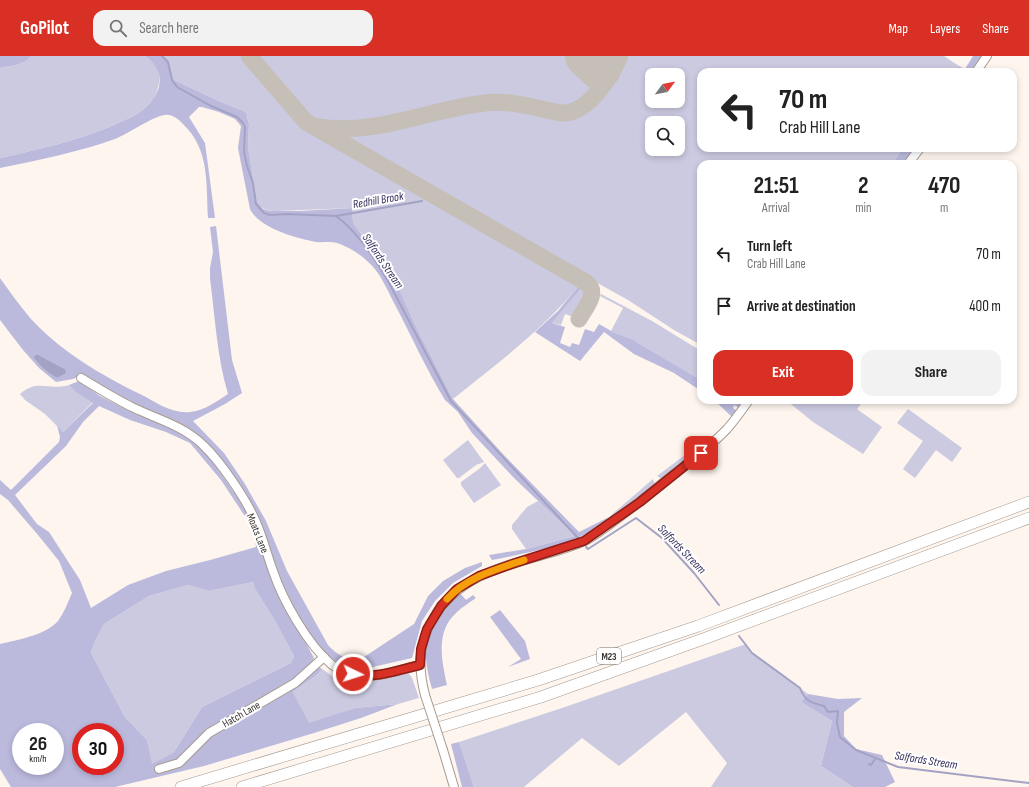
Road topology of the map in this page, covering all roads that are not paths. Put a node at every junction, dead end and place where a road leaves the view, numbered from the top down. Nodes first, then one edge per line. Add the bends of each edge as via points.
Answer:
1 (987, 56) edge
2 (979, 68) edge
3 (81, 378) dead end
4 (746, 404) edge
5 (1029, 502) edge
6 (1029, 518) edge
7 (324, 657) junction
8 (420, 665) junction
9 (159, 768) dead end
10 (181, 787) edge
11 (242, 787) edge
12 (454, 787) edge

1 - 2 street
3 - 7 street, Moats Lane via 114,398 189,434 202,444 247,505 256,522 280,589 301,626
4 - 8 street via 716,440 640,502 592,537 579,544 479,576 457,589 441,606 427,629 421,649
5 - 10 highway, M23 via 706,623 546,677
6 - 11 highway, M23 via 541,697
7 - 8 street, Moats Lane via 338,668 363,676 387,674
7 - 9 street, Hatch Lane via 295,683 209,733 179,763
8 - 12 street, bridge via 425,695

